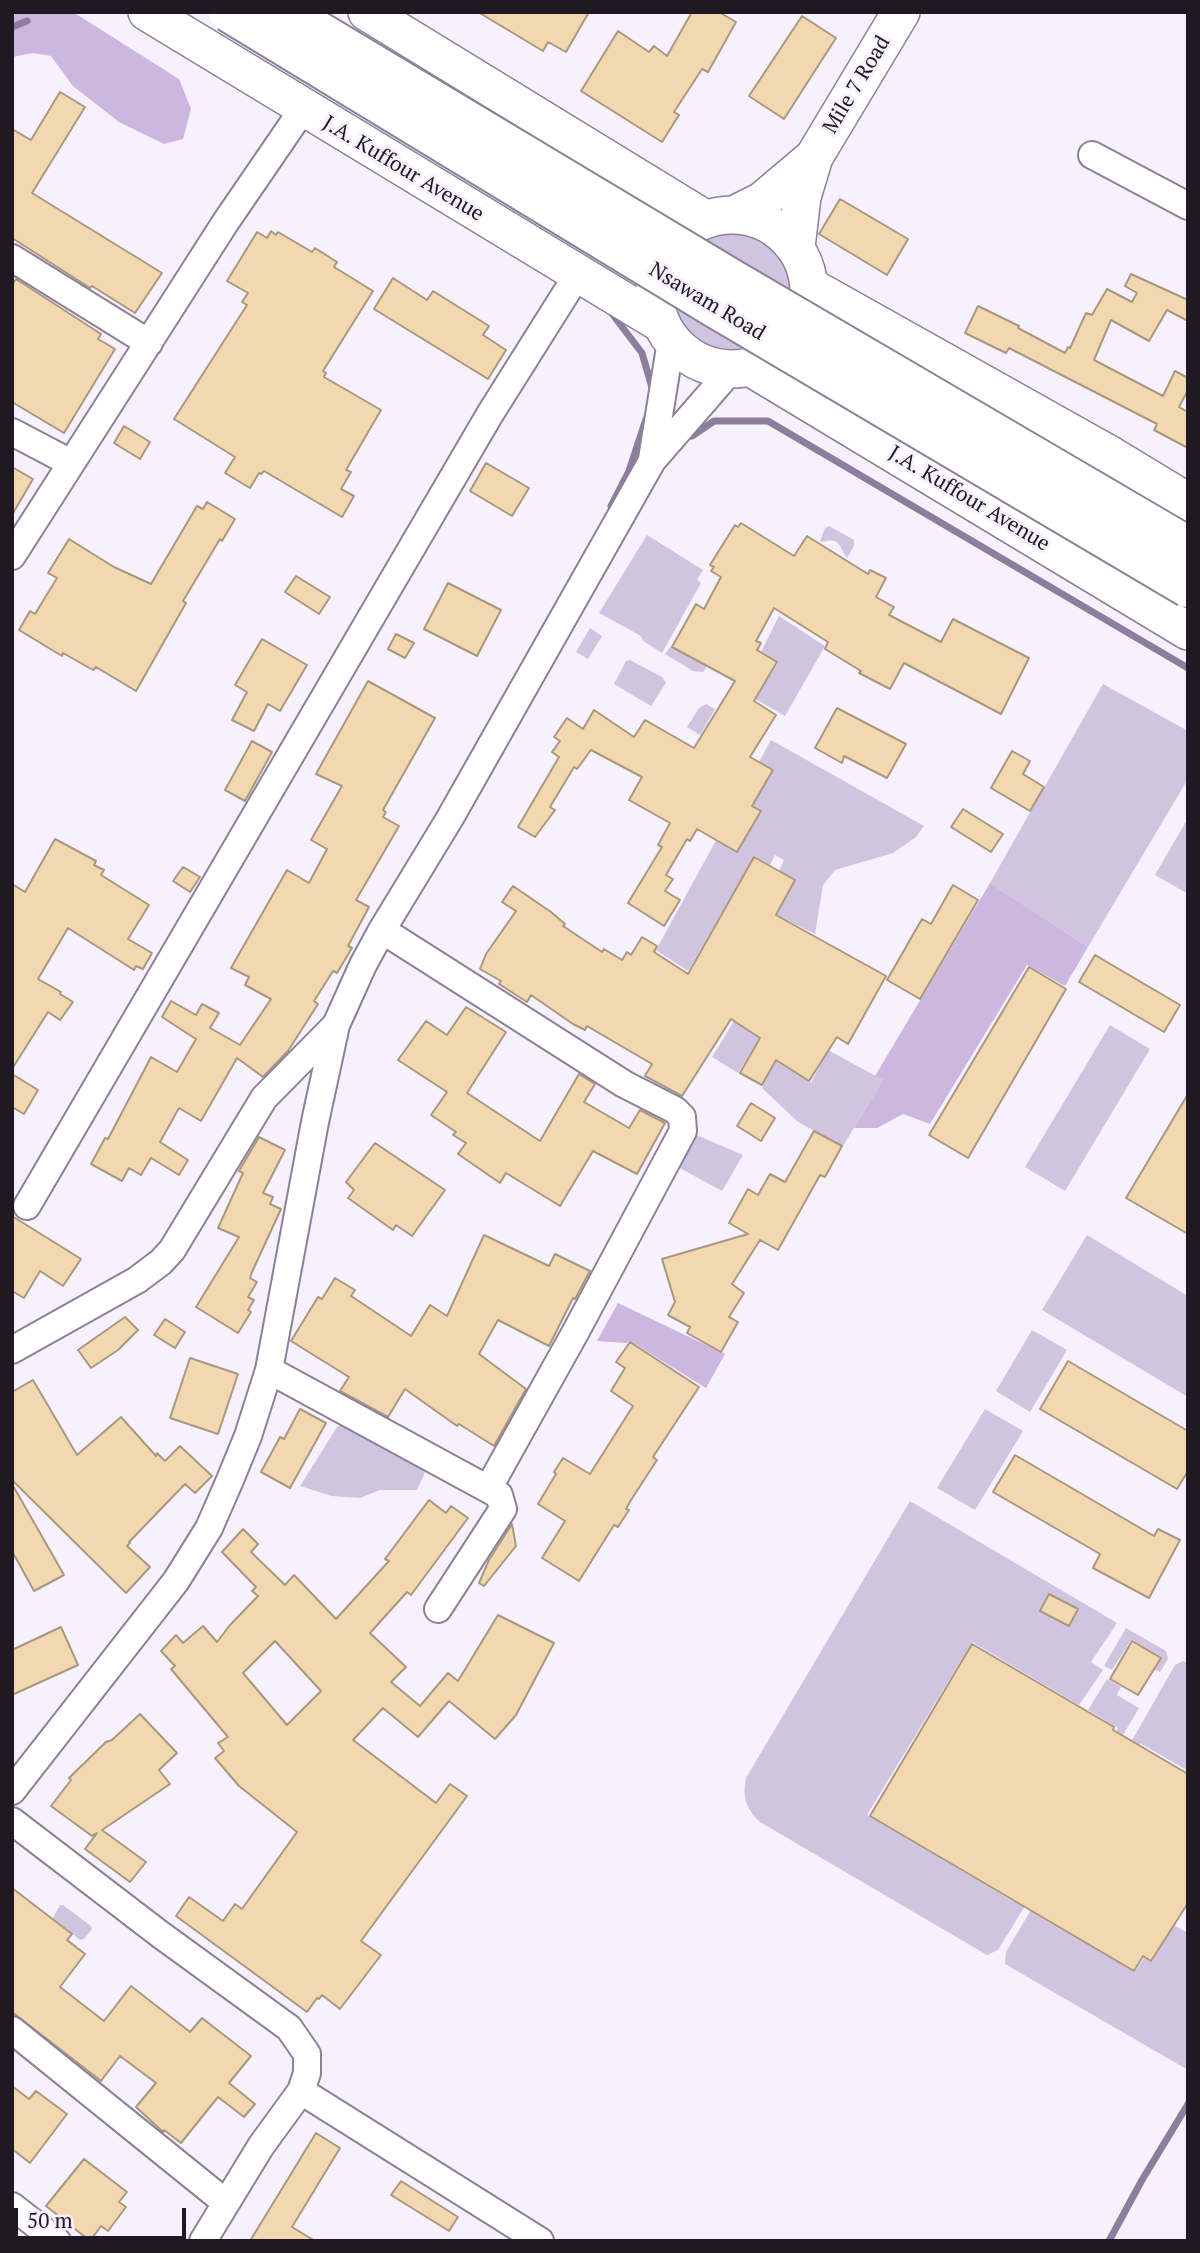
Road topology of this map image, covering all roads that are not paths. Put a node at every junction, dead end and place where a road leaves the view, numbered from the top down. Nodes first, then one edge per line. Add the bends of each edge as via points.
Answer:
1 (147, 12) edge
2 (229, 12) edge
3 (287, 12) edge
4 (367, 12) edge
5 (901, 12) edge
6 (303, 109) junction
7 (1092, 155) dead end
8 (814, 157) junction
9 (1188, 206) edge
10 (721, 216) junction
11 (796, 247) junction
12 (12, 258) edge
13 (578, 274) junction
14 (809, 286) junction
15 (665, 332) junction
16 (149, 343) junction
17 (740, 368) junction
18 (12, 432) edge
19 (652, 461) junction
20 (71, 463) junction
21 (1188, 502) edge
22 (16, 542) edge
23 (1188, 547) edge
24 (1188, 588) edge
25 (1188, 631) edge
26 (382, 930) junction
27 (336, 1025) junction
28 (27, 1206) dead end
29 (12, 1350) edge
30 (269, 1370) junction
31 (488, 1489) junction
32 (438, 1609) dead end
33 (15, 1780) edge
34 (12, 1821) edge
35 (12, 2030) edge
36 (301, 2091) junction
37 (225, 2203) junction
38 (12, 2206) edge
39 (534, 2239) edge
40 (57, 2241) edge
41 (203, 2241) edge

1 - 6 main road, J.A. Kuffour Avenue
2 - 24 highway, Nsawam Road, bridge via 713,307
3 - 23 highway, Nsawam Road, bridge
4 - 10 main road
5 - 8 main road, Mile 7 Road
6 - 13 main road, J.A. Kuffour Avenue
6 - 16 street
7 - 9 street
8 - 10 main road via 762,201
8 - 11 main road via 802,197
10 - 11 main road via 770,224
10 - 15 main road via 671,243 654,281
11 - 14 main road
12 - 16 street
13 - 15 main road, J.A. Kuffour Avenue
13 - 28 street via 490,414
14 - 17 main road via 803,322 782,351
14 - 21 main road
15 - 17 main road via 703,365
15 - 19 street
16 - 20 street
17 - 19 street
17 - 25 main road, J.A. Kuffour Avenue
18 - 20 street
19 - 26 street
20 - 22 street
26 - 27 street
26 - 31 street via 624,1084 675,1110 683,1121 683,1131
27 - 29 street via 264,1098 161,1262
27 - 30 street
30 - 31 street
30 - 33 street via 248,1436 209,1528 176,1581
31 - 32 street via 499,1495 503,1509
34 - 36 street via 289,2028 306,2054 307,2073
35 - 37 street
36 - 37 street
36 - 39 street
37 - 41 street
38 - 40 street

